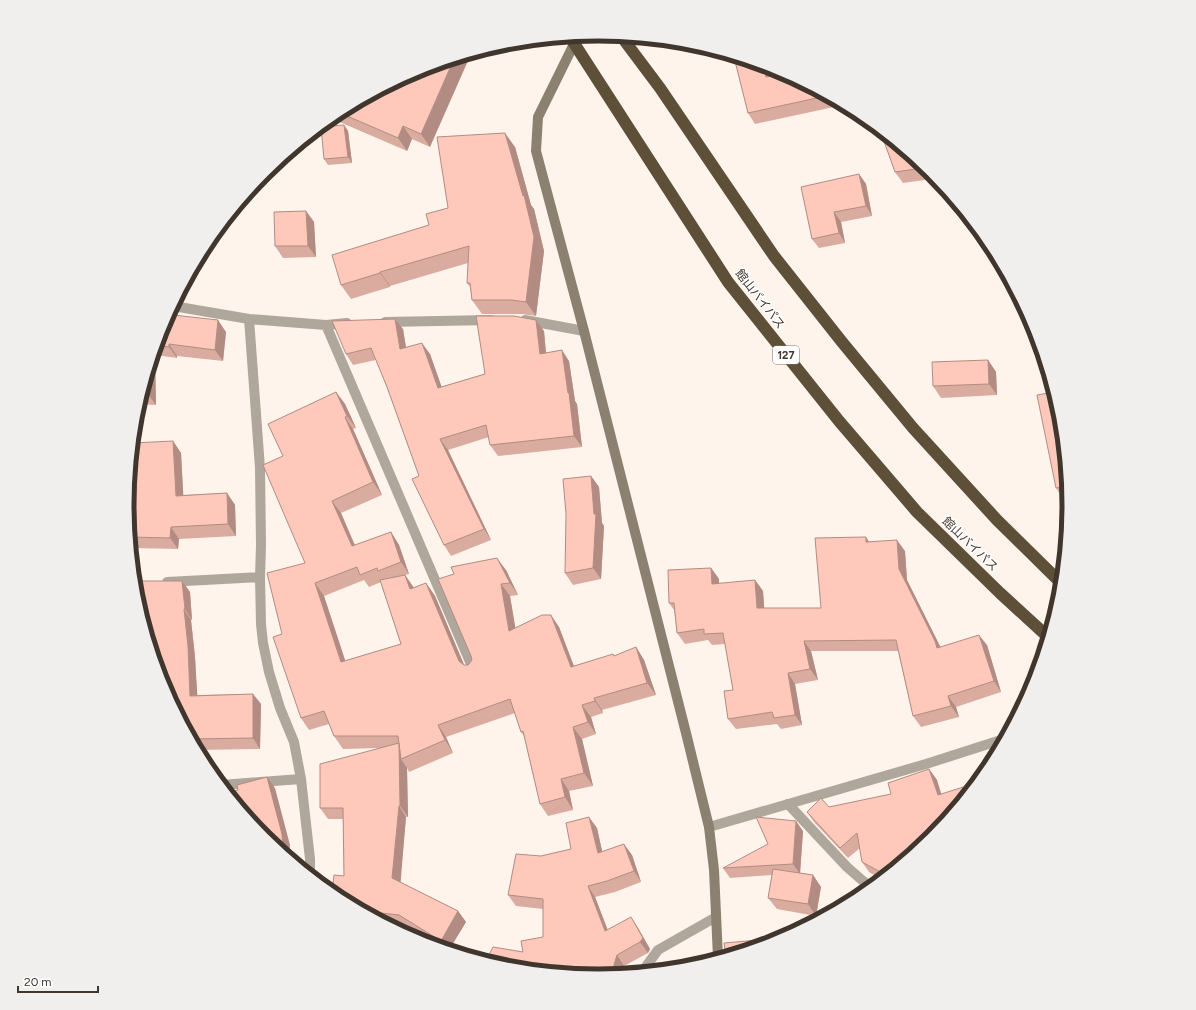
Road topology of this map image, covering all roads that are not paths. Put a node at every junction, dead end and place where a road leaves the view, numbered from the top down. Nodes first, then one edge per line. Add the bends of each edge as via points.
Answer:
1 (571, 42) edge
2 (573, 42) edge
3 (625, 42) edge
4 (179, 307) edge
5 (249, 319) junction
6 (498, 320) edge
7 (514, 320) edge
8 (356, 322) edge
9 (372, 322) edge
10 (326, 325) junction
11 (584, 331) junction
12 (260, 577) junction
13 (1056, 579) edge
14 (158, 583) edge
15 (1044, 633) edge
16 (474, 671) edge
17 (997, 742) edge
18 (301, 779) junction
19 (228, 784) edge
20 (788, 804) junction
21 (709, 827) junction
22 (310, 868) edge
23 (866, 884) edge
24 (716, 916) junction
25 (718, 953) edge
26 (646, 966) edge

1 - 11 street via 538,117 536,151
2 - 15 highway, 館山バイパス / 127 via 728,282 834,415 917,512
3 - 13 highway via 660,88 774,256 842,342 913,428 986,509
4 - 5 street
5 - 10 street
5 - 12 street via 260,468
6 - 9 street
7 - 11 street
8 - 10 street
10 - 16 street
11 - 21 street
12 - 14 street
12 - 18 street via 262,643 268,672 294,742
17 - 20 street
18 - 19 street
18 - 22 street
20 - 21 street
20 - 23 street via 847,868
21 - 24 street
24 - 25 street
24 - 26 street via 658,950

